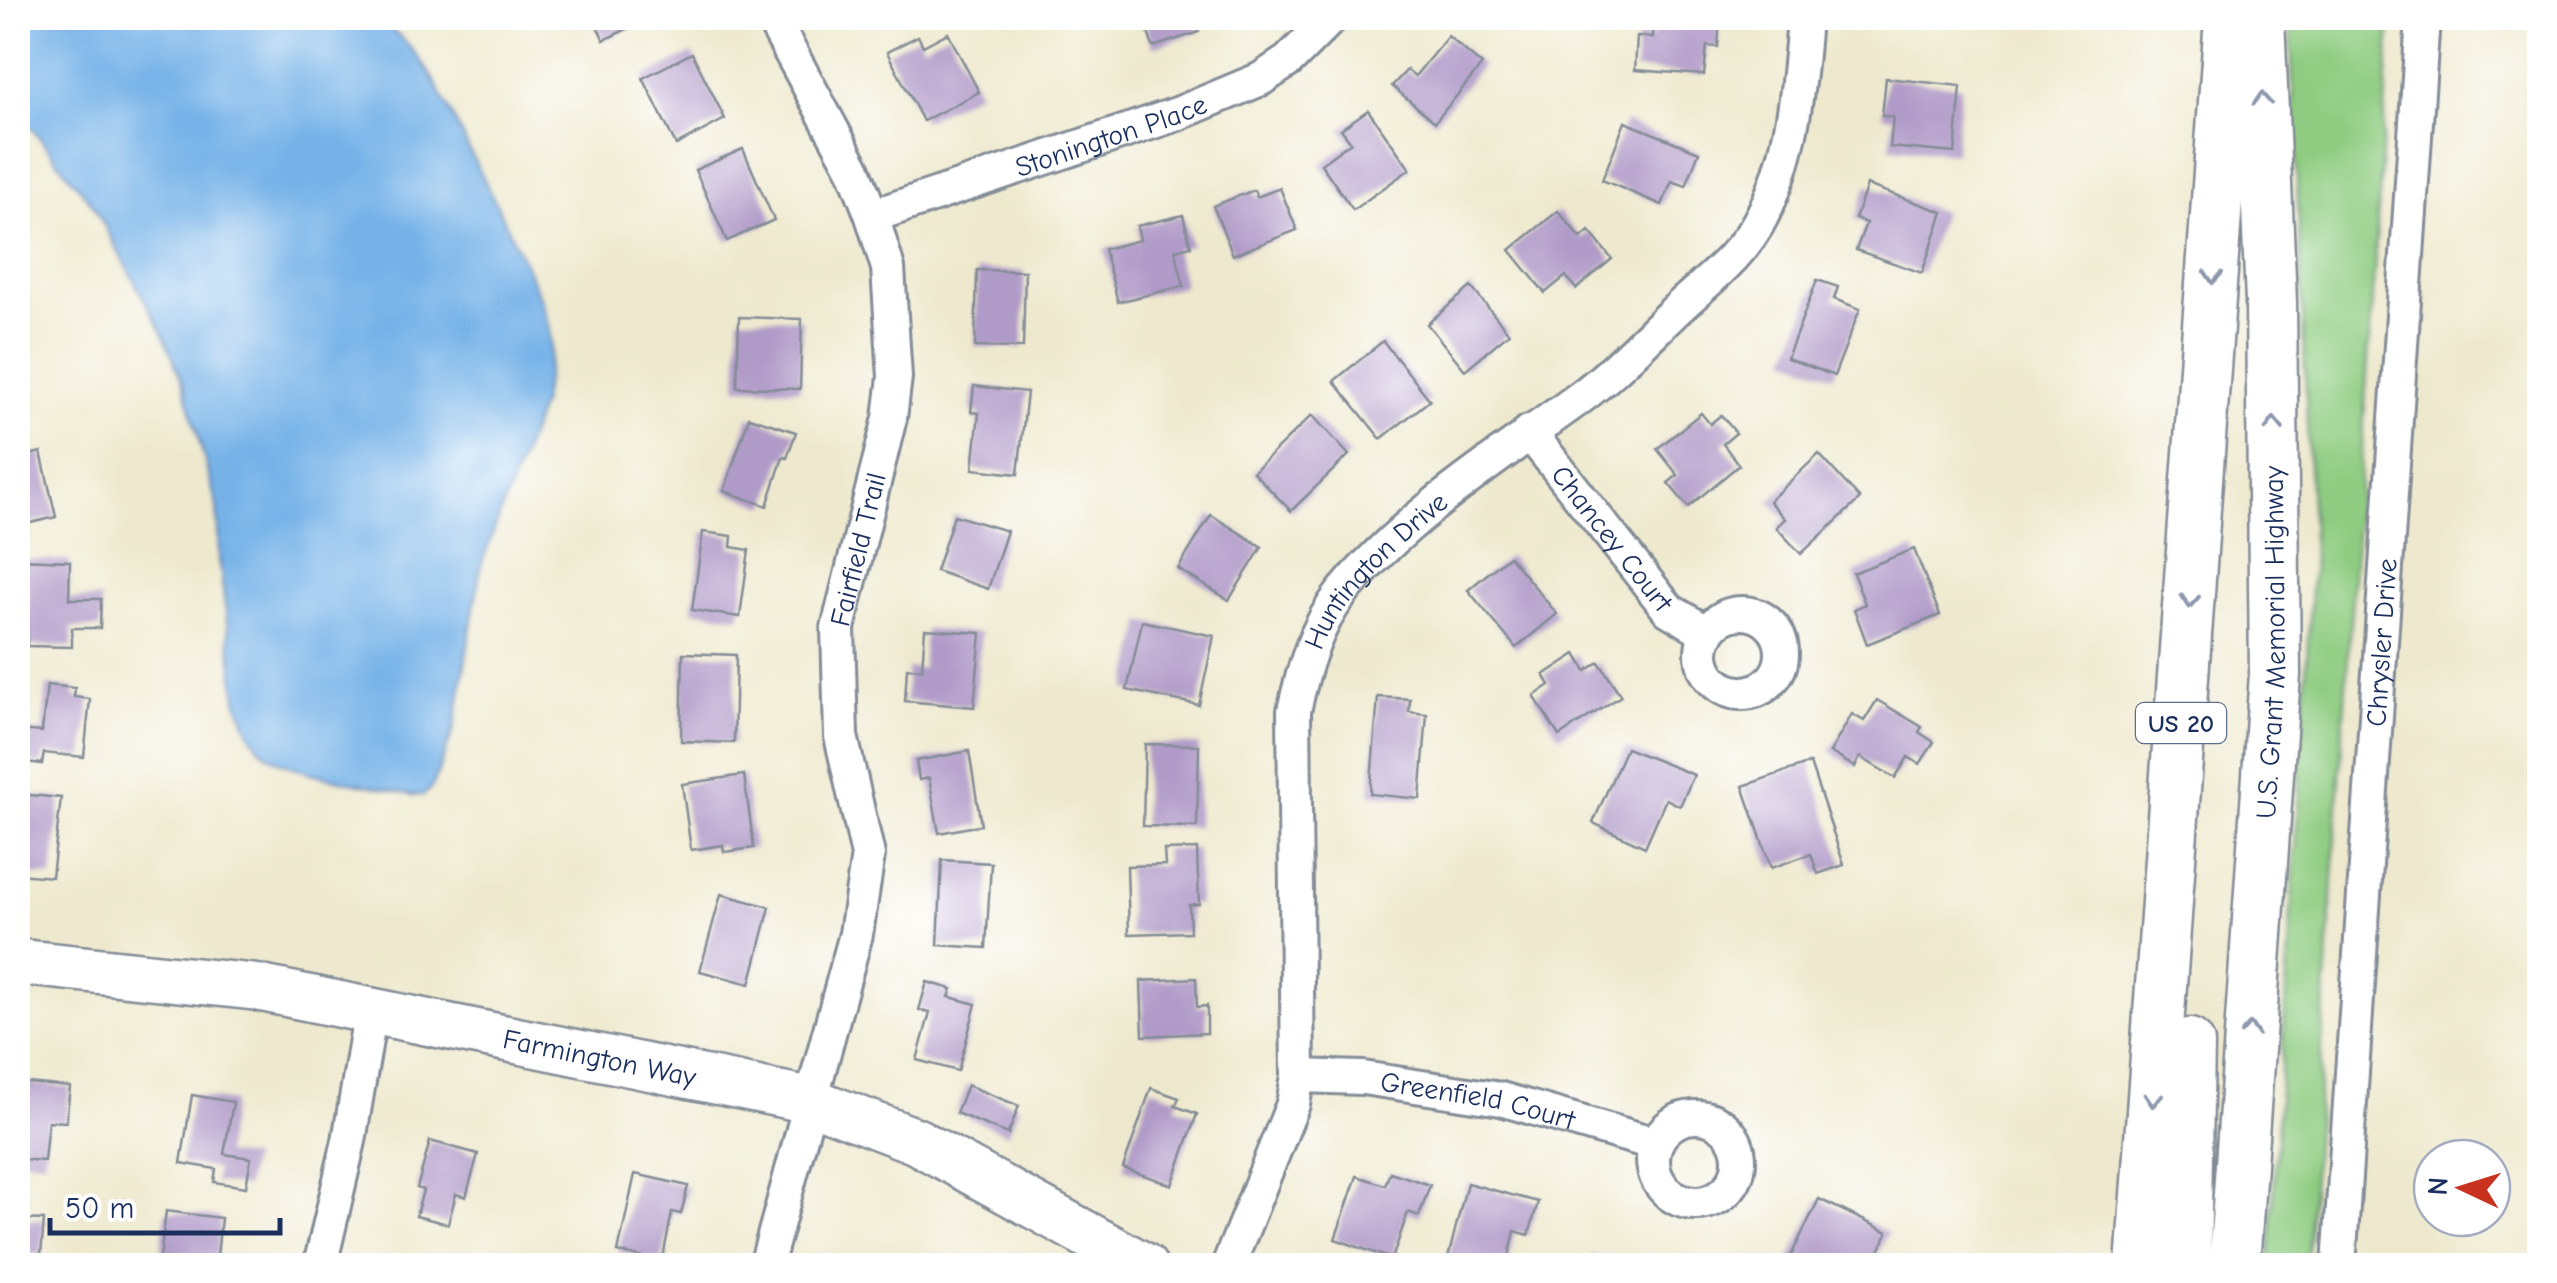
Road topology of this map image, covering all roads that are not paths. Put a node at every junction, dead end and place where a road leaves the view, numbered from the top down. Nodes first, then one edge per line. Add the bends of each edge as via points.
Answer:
1 (772, 18) edge
2 (1332, 18) edge
3 (1804, 18) edge
4 (2230, 18) edge
5 (2259, 18) edge
6 (2423, 18) edge
7 (872, 216) junction
8 (1530, 432) junction
9 (1708, 633) dead end
10 (2176, 794) junction
11 (18, 962) edge
12 (371, 1010) junction
13 (1298, 1076) junction
14 (809, 1100) junction
15 (1656, 1144) dead end
16 (320, 1266) edge
17 (766, 1266) edge
18 (1144, 1266) edge
19 (1228, 1266) edge
20 (2142, 1266) edge
21 (2185, 1266) edge
22 (2234, 1266) edge
23 (2339, 1266) edge

1 - 7 street, Fairfield Trail
2 - 7 street, Stonington Place via 1261,79 1177,114
3 - 8 street, Huntington Drive via 1798,88 1778,182 1739,252 1584,395
4 -> 10 main road, US 20
22 -> 5 main road, U.S. Grant Memorial Highway via 2275,674 2272,302
6 - 23 street, Chrysler Drive
7 - 14 street, Fairfield Trail via 888,268 894,376 890,418 838,628 841,736 868,856 856,934
8 - 9 street, Chancey Court via 1670,610
8 - 13 street, Huntington Drive via 1408,528 1341,595 1303,670 1294,711
10 -> 20 main road, US 20
10 - 21 main road via 2191,929
11 - 12 street, Farmington Way via 254,987
12 - 14 street, Farmington Way
12 - 16 street
13 - 15 street, Greenfield Court via 1363,1078 1501,1099
13 - 19 street, Huntington Drive
14 - 17 street, Fairfield Trail
14 - 18 street, Farmington Way via 916,1141

